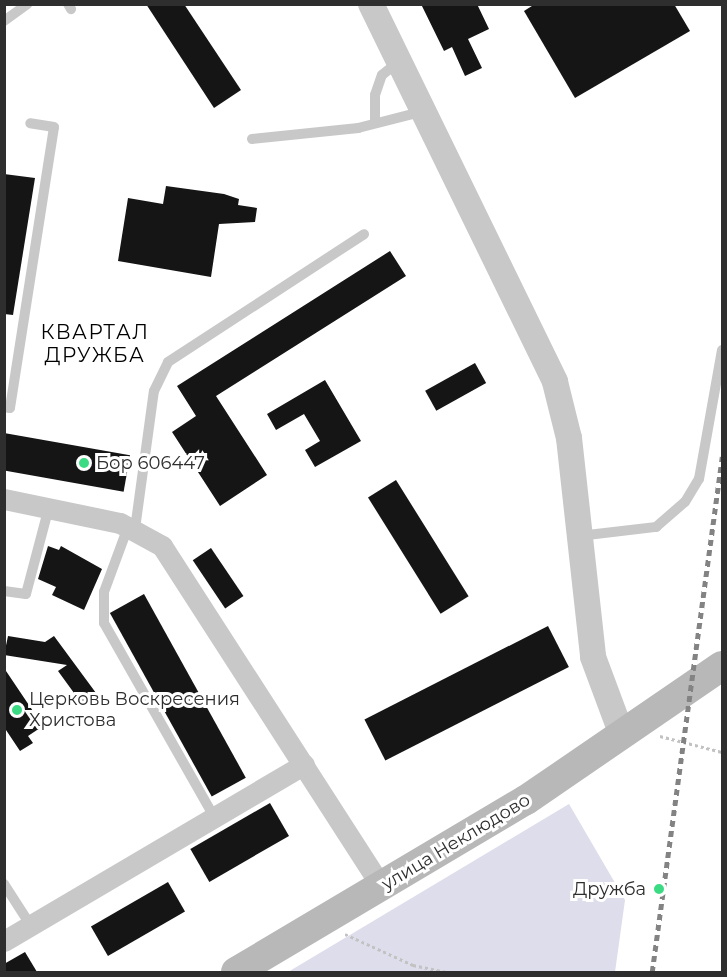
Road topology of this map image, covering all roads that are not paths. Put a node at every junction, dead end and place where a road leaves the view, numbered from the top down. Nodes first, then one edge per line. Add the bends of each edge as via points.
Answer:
1 (27, 4) edge
2 (371, 4) edge
3 (4, 21) edge
4 (398, 62) junction
5 (421, 112) junction
6 (30, 123) dead end
7 (375, 123) junction
8 (252, 139) dead end
9 (364, 234) dead end
10 (723, 350) edge
11 (4, 407) edge
12 (4, 499) edge
13 (49, 507) junction
14 (131, 528) junction
15 (576, 537) junction
16 (4, 591) edge
17 (723, 666) edge
18 (632, 728) junction
19 (304, 764) junction
20 (214, 817) junction
21 (4, 884) edge
22 (382, 888) junction
23 (31, 926) junction
24 (4, 941) edge
25 (236, 972) edge

1 - 3 lane
2 - 4 street
4 - 5 street
4 - 7 lane via 382,75 375,94
5 - 7 lane
5 - 15 street via 555,382 569,438
6 - 11 lane via 54,127 10,408
7 - 8 lane
9 - 14 lane via 168,362 154,391
10 - 15 lane via 699,479 685,502 656,528
12 - 13 street
13 - 14 street
13 - 16 lane via 26,594
14 - 19 street via 162,546 183,573
14 - 20 lane via 104,592 104,623
15 - 18 street via 593,657
17 - 18 main road, улица Неклюдово
18 - 22 main road, улица Неклюдово
19 - 20 street
19 - 22 street
20 - 23 street
21 - 23 lane
22 - 25 main road, улица Неклюдово
23 - 24 street

